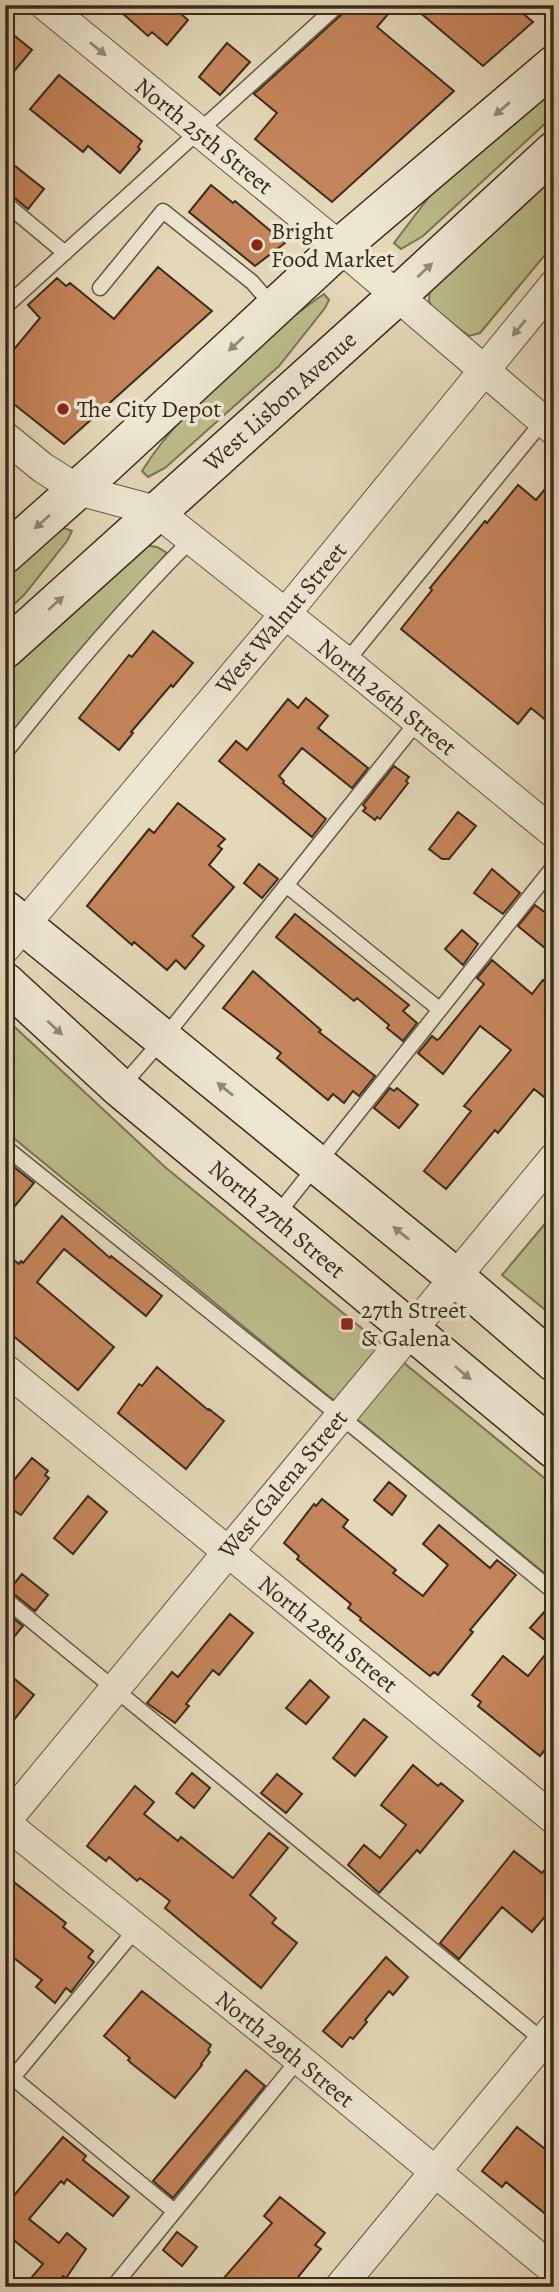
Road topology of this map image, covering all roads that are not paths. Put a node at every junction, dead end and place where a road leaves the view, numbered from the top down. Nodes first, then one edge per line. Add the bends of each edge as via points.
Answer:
1 (45, 5) edge
2 (338, 5) edge
3 (554, 65) edge
4 (198, 131) junction
5 (554, 151) edge
6 (5, 203) edge
7 (340, 247) junction
8 (65, 253) junction
9 (554, 285) edge
10 (100, 288) dead end
11 (397, 296) junction
12 (5, 307) edge
13 (275, 307) junction
14 (484, 371) junction
15 (548, 425) edge
16 (5, 437) edge
17 (78, 490) junction
18 (156, 511) junction
19 (191, 540) junction
20 (5, 554) edge
21 (285, 614) junction
22 (5, 649) edge
23 (346, 662) junction
24 (417, 722) junction
25 (5, 753) edge
26 (554, 833) edge
27 (554, 866) edge
28 (286, 885) junction
29 (12, 928) edge
30 (5, 982) edge
31 (439, 1010) junction
32 (163, 1038) junction
33 (120, 1088) junction
34 (5, 1147) edge
35 (554, 1157) edge
36 (316, 1163) junction
37 (275, 1217) junction
38 (454, 1276) junction
39 (411, 1329) junction
40 (554, 1362) edge
41 (5, 1369) edge
42 (340, 1416) junction
43 (554, 1449) edge
44 (228, 1552) junction
45 (554, 1592) edge
46 (5, 1599) edge
47 (115, 1689) junction
48 (554, 1819) edge
49 (10, 1822) edge
50 (136, 1929) junction
51 (550, 2039) edge
52 (299, 2059) junction
53 (9, 2083) edge
54 (434, 2171) junction
55 (174, 2211) junction
56 (554, 2270) edge
57 (113, 2287) edge
58 (340, 2287) edge

1 -> 4 street, North 25th Street
2 - 4 lane
3 -> 7 main road
4 - 7 street, North 25th Street
4 - 8 lane
11 -> 5 main road, West Lisbon Avenue
6 - 8 lane
7 - 11 street, North 25th Street
7 - 13 main road
8 - 12 lane
9 -> 14 street, West Walnut Street
10 - 13 lane via 163,211 252,282
11 - 14 street, North 25th Street
11 - 18 main road, West Lisbon Avenue
13 -> 17 main road
14 - 15 street, North 25th Street
14 - 21 street, West Walnut Street
15 - 23 lane
16 - 17 street, North 26th Street
17 - 18 street, North 26th Street
17 -> 20 main road
18 - 19 street, North 26th Street
22 -> 18 main road, West Lisbon Avenue
19 - 21 street, North 26th Street
19 - 25 lane via 71,670
21 - 23 street, North 26th Street
21 - 29 street, West Walnut Street
23 - 24 street, North 26th Street
24 - 26 street, North 26th Street
24 - 28 lane
27 - 31 lane
28 - 31 lane
28 - 32 lane
29 - 32 main road
30 -> 33 main road, North 27th Street
31 - 36 lane
32 - 33 lane
36 -> 32 main road
33 - 37 main road, North 27th Street
34 - 42 lane
35 - 38 street, West Galena Street
36 - 37 lane
38 -> 36 main road
37 - 39 main road, North 27th Street
38 - 39 street, West Galena Street
38 - 40 main road
39 - 42 street, West Galena Street
39 -> 43 main road, North 27th Street
41 - 44 street, North 28th Street
42 - 44 street, West Galena Street
42 - 45 lane
44 - 47 street, West Galena Street
44 - 48 street, North 28th Street
46 - 47 lane
47 - 49 street, West Galena Street
47 - 51 lane
49 - 50 street, North 29th Street
50 - 52 street, North 29th Street
50 - 53 lane
51 - 54 street
52 - 54 street, North 29th Street
52 - 55 lane
53 - 55 lane
54 - 56 street, North 29th Street
54 - 58 street
55 - 57 lane

